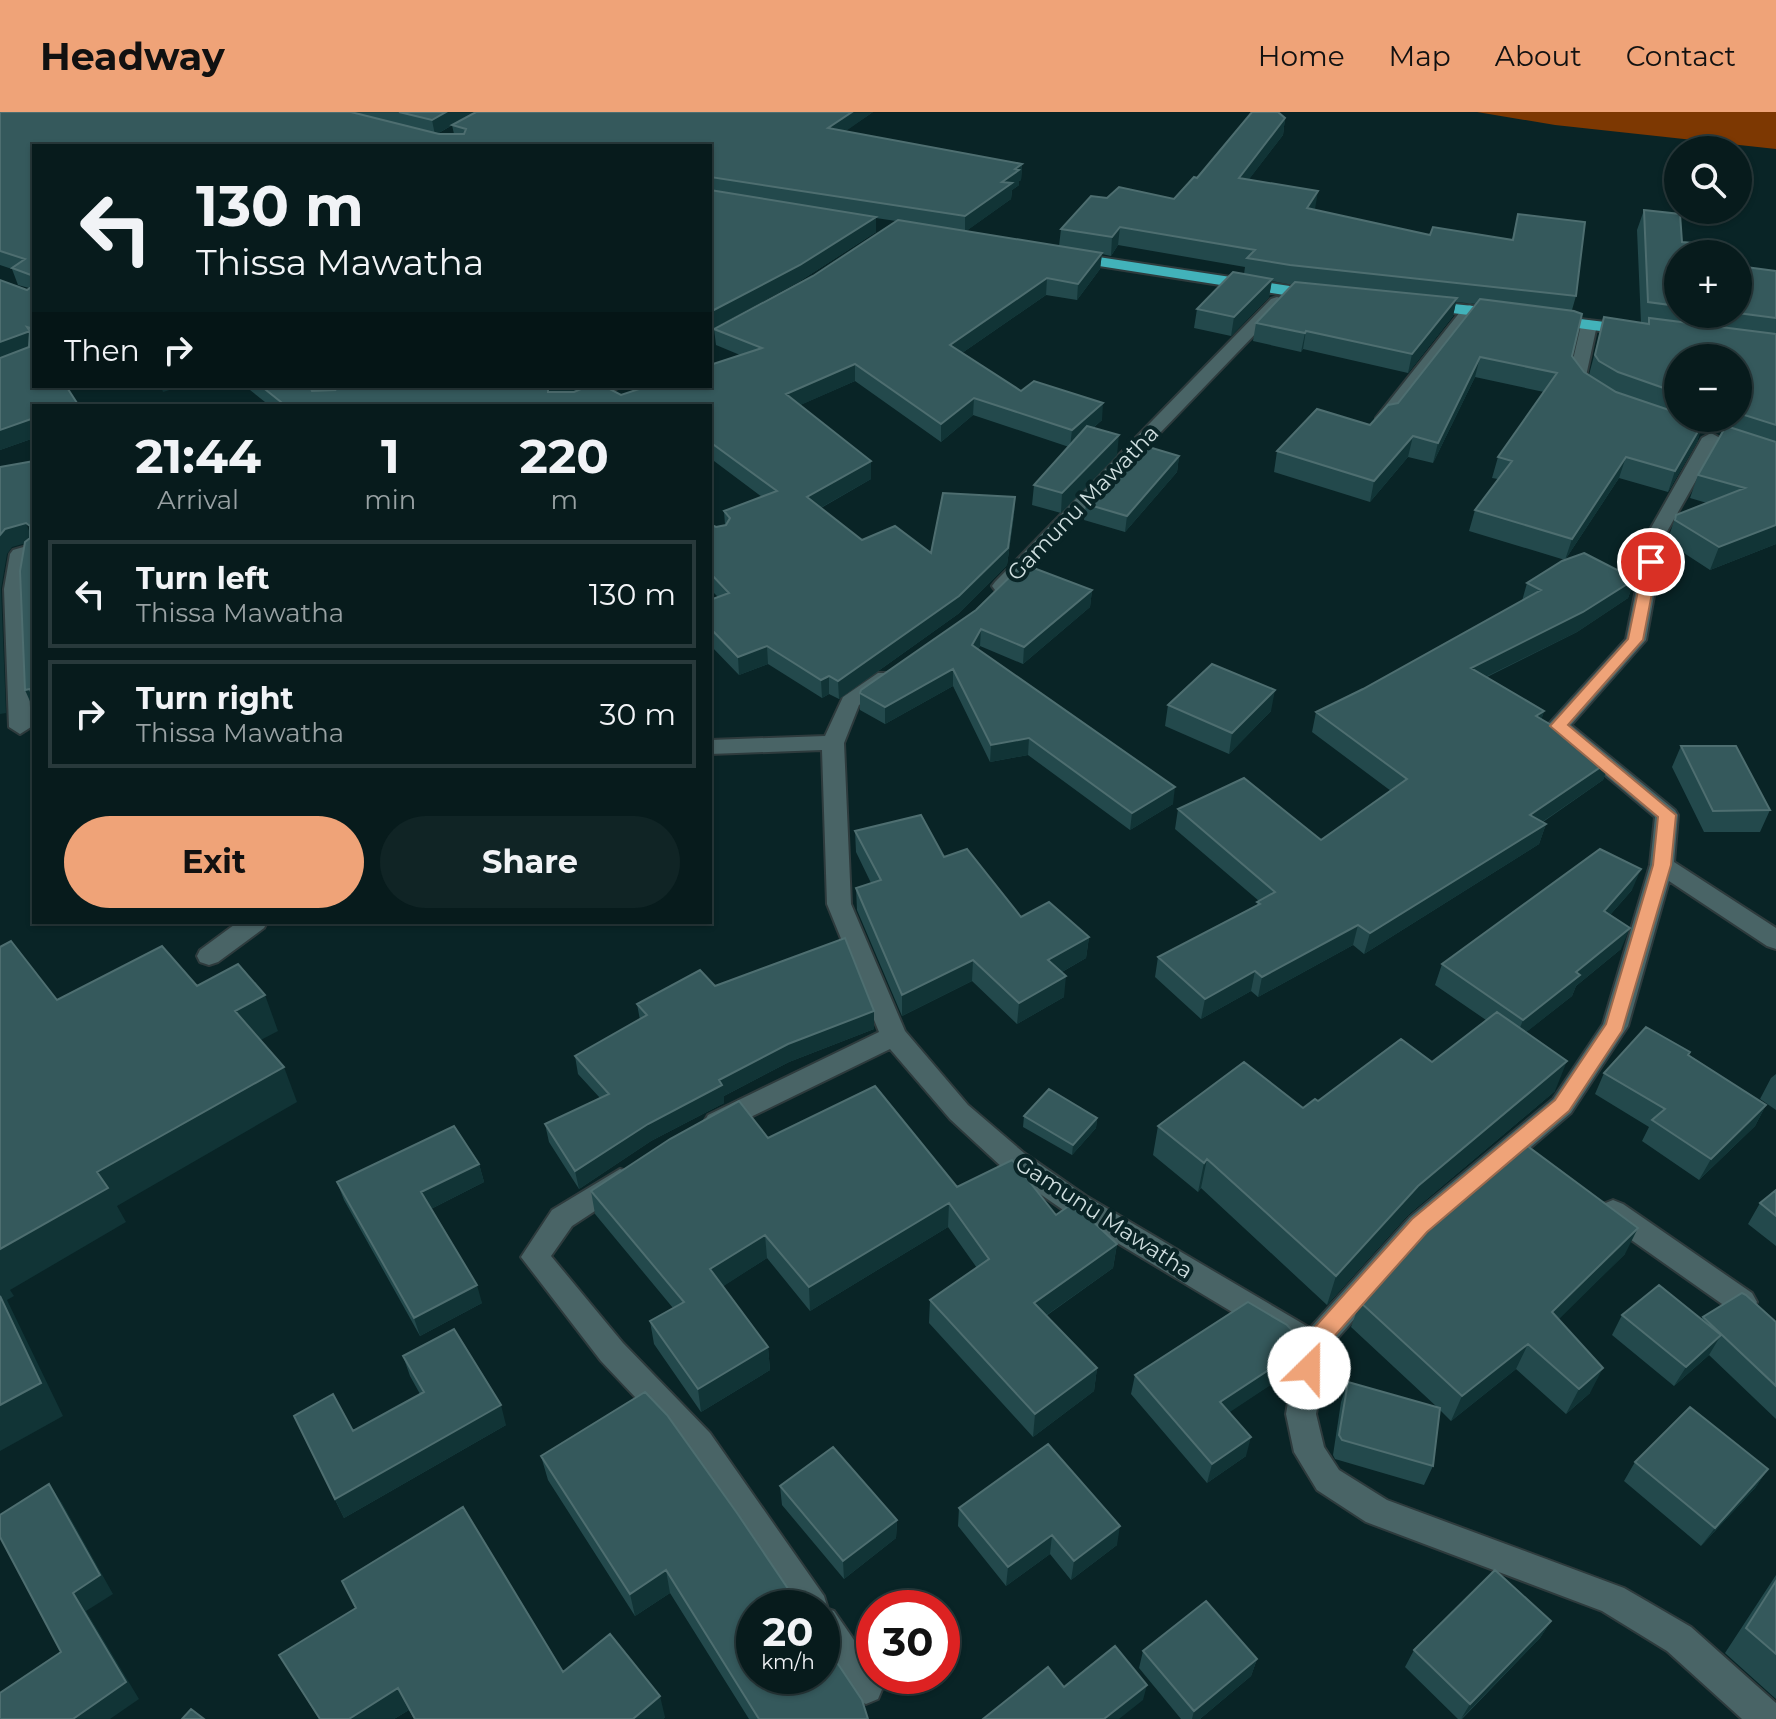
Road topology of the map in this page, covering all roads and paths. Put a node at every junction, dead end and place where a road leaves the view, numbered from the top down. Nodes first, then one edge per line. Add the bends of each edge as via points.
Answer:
1 (1050, 254) edge
2 (1287, 292) junction
3 (1332, 296) edge
4 (1409, 304) edge
5 (1470, 310) junction
6 (1589, 325) junction
7 (1651, 333) edge
8 (610, 388) edge
9 (1604, 401) edge
10 (573, 404) edge
11 (1385, 418) edge
12 (1711, 438) dead end
13 (32, 551) edge
14 (989, 599) edge
15 (902, 666) edge
16 (20, 727) dead end
17 (833, 743) junction
18 (712, 747) edge
19 (1662, 865) junction
20 (252, 924) edge
21 (1776, 940) edge
22 (209, 956) dead end
23 (894, 1036) junction
24 (699, 1132) edge
25 (1516, 1144) junction
26 (1541, 1162) edge
27 (637, 1168) edge
28 (1591, 1197) edge
29 (1742, 1302) edge
30 (1313, 1345) junction
31 (800, 1590) edge
32 (840, 1649) edge
33 (856, 1672) edge
34 (1768, 1719) edge

1 - 2 highway
2 - 3 highway
2 - 14 street, Gamunu Mawatha
4 - 5 highway
5 - 6 highway
5 - 11 street
6 - 7 highway
6 - 9 street via 1577,377
8 - 10 street
12 - 19 street via 1656,535 1636,640 1558,726 1667,815
13 - 16 street via 20,554 14,589
15 - 17 street, Gamunu Mawatha via 850,702
17 - 18 street
17 - 23 street, Gamunu Mawatha via 839,904
19 - 21 street
19 - 25 street via 1615,1026 1562,1106
20 - 22 street
23 - 24 street
23 - 30 street, Gamunu Mawatha via 959,1112 1014,1161 1076,1204
25 - 26 street
25 - 30 street via 1420,1225
27 - 31 street via 562,1218 535,1257 612,1352 699,1443
28 - 29 street
30 - 34 street via 1301,1414 1310,1452 1328,1480 1377,1511 1612,1599 1679,1639
32 - 33 street

